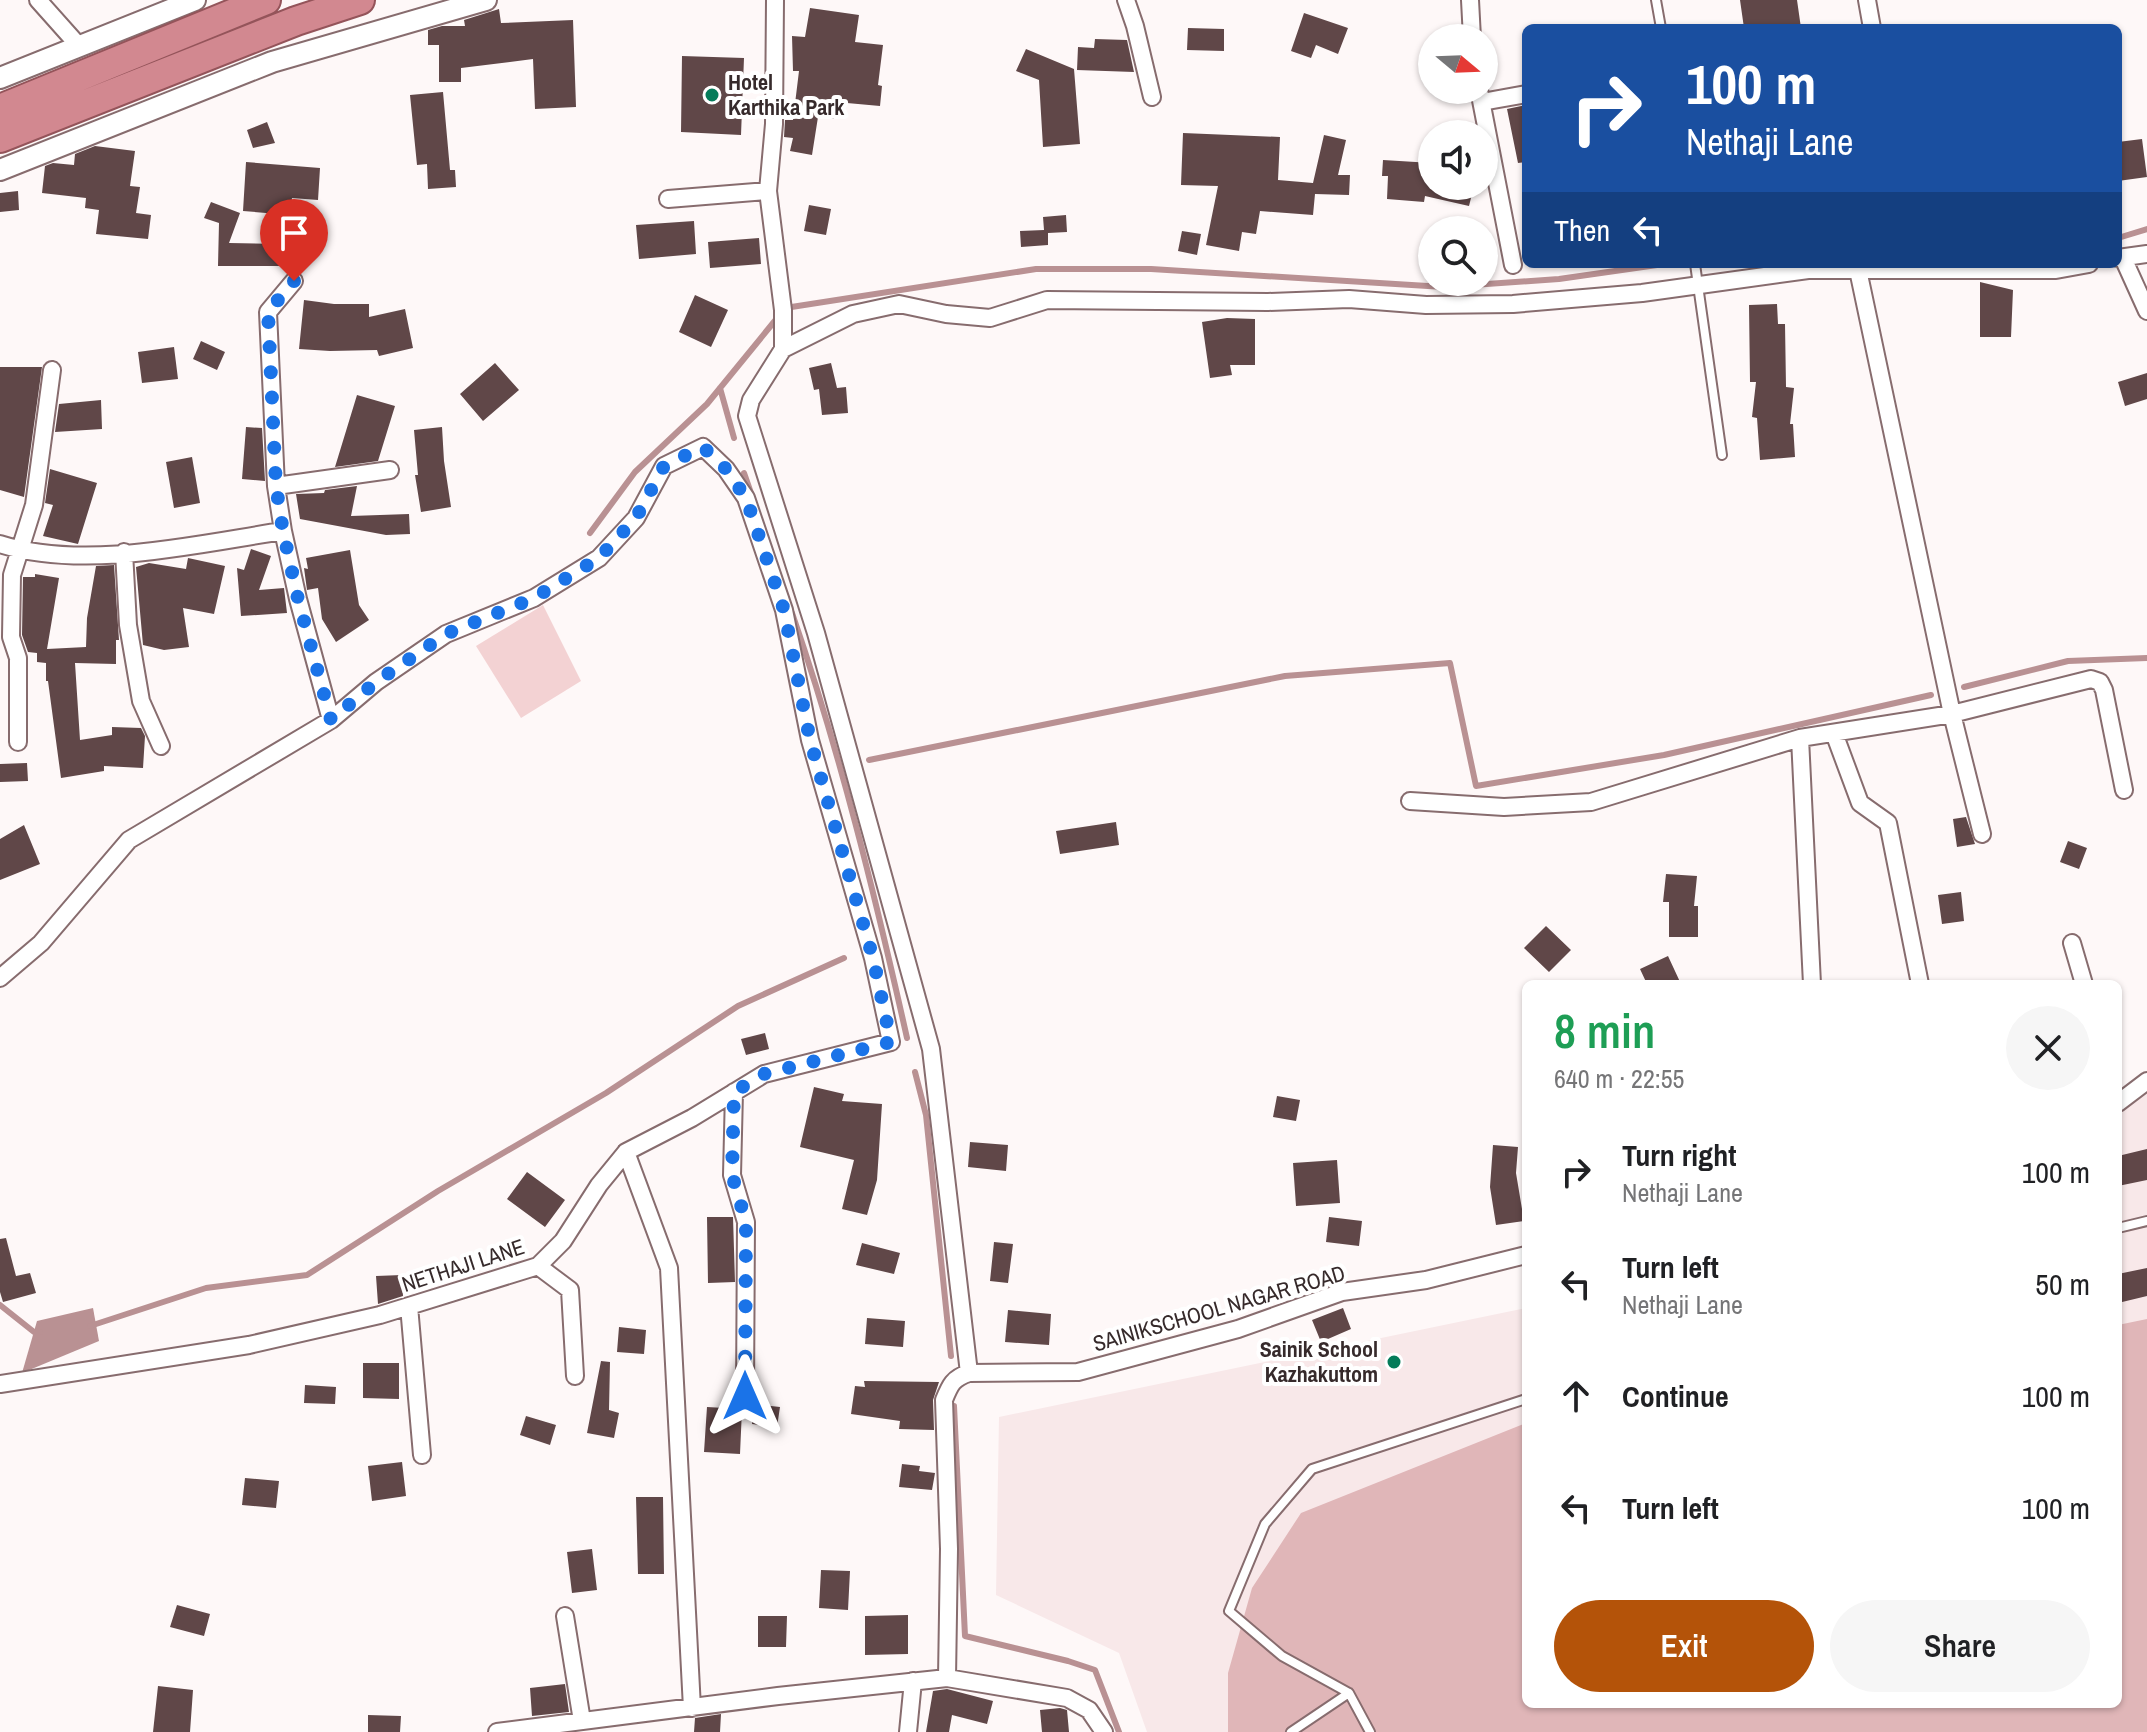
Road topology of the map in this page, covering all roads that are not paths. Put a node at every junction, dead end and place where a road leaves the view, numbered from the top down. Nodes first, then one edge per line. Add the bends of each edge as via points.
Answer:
1 (38, 0) edge
2 (195, 0) edge
3 (266, 0) edge
4 (360, 0) edge
5 (486, 0) edge
6 (775, 0) edge
7 (1126, 0) edge
8 (1470, 0) edge
9 (1656, 0) edge
10 (1867, 0) edge
11 (1471, 24) edge
12 (1660, 24) edge
13 (1871, 24) edge
14 (79, 46) junction
15 (0, 78) edge
16 (1522, 94) edge
17 (1498, 95) edge
18 (1152, 97) dead end
19 (1483, 104) edge
20 (0, 109) edge
21 (0, 138) edge
22 (0, 170) edge
23 (768, 191) junction
24 (668, 199) dead end
25 (2147, 254) edge
26 (2122, 258) edge
27 (2122, 262) edge
28 (1513, 265) dead end
29 (1696, 268) edge
30 (1885, 268) edge
31 (1951, 268) edge
32 (2067, 268) edge
33 (1858, 270) junction
34 (294, 281) dead end
35 (1698, 285) junction
36 (2147, 311) edge
37 (783, 349) junction
38 (52, 370) dead end
39 (1722, 455) dead end
40 (390, 470) dead end
41 (276, 486) junction
42 (283, 531) junction
43 (0, 544) edge
44 (20, 551) junction
45 (124, 552) junction
46 (5, 637) edge
47 (1952, 714) junction
48 (331, 720) junction
49 (1834, 733) junction
50 (1800, 738) junction
51 (18, 742) dead end
52 (161, 746) dead end
53 (2124, 790) dead end
54 (1410, 801) dead end
55 (1982, 834) dead end
56 (2072, 943) dead end
57 (0, 978) edge
58 (1812, 980) edge
59 (1919, 980) edge
60 (2083, 980) edge
61 (2147, 1081) edge
62 (734, 1092) junction
63 (2122, 1096) edge
64 (626, 1152) junction
65 (2147, 1221) edge
66 (2122, 1227) edge
67 (1522, 1256) edge
68 (538, 1266) junction
69 (409, 1306) junction
70 (969, 1373) junction
71 (575, 1376) dead end
72 (0, 1384) edge
73 (745, 1396) dead end
74 (1522, 1400) edge
75 (422, 1455) dead end
76 (565, 1616) dead end
77 (947, 1678) junction
78 (913, 1681) junction
79 (1349, 1693) junction
80 (692, 1708) junction
81 (582, 1721) junction
82 (500, 1732) edge
83 (908, 1732) edge
84 (1104, 1732) edge
85 (1291, 1732) edge
86 (1370, 1732) edge

1 - 14 street
2 - 14 street
3 - 20 highway
4 - 21 highway
5 - 22 street via 272,62
6 - 23 street
7 - 18 street
8 - 11 street
9 - 12 lane
10 - 13 street
14 - 15 street
16 - 17 street
19 - 28 street
23 - 24 street
23 - 37 street
25 - 26 street
27 - 36 street
29 - 35 lane
30 - 33 street
31 - 32 street
33 - 35 street via 1808,270
33 - 47 street
34 - 41 street via 268,312
35 - 37 street via 1513,304 1047,300 990,318 899,304 853,314
35 - 39 lane
37 - 70 street via 751,400 747,416 816,633 931,1049
38 - 44 street via 34,505
40 - 41 street
41 - 42 street
42 - 45 street
42 - 48 street
43 - 44 street
44 - 45 street via 87,556
44 - 46 street
45 - 52 street via 128,625 141,701
46 - 51 street via 18,658
47 - 49 street
47 - 53 street via 2077,681 2100,682
47 - 55 street
48 - 57 street via 129,840 41,943
48 - 62 street, NETHAJI LANE via 446,634 534,598 599,558 636,518 664,466 703,447 746,498 784,610 810,740 873,958 891,1042 764,1074
49 - 50 street
49 - 59 street via 1860,803 1888,823
50 - 54 street via 1591,802 1504,807
50 - 58 street
56 - 60 street
61 - 63 street
62 - 64 street, NETHAJI LANE
62 - 73 street via 732,1175 746,1222
64 - 68 street, NETHAJI LANE via 563,1241
64 - 80 street via 669,1268
65 - 66 lane
67 - 70 street, SAINIKSCHOOL NAGAR ROAD via 1426,1280 1342,1292 1238,1329 1078,1372
68 - 69 street, NETHAJI LANE
68 - 71 street via 570,1290
69 - 72 street, NETHAJI LANE via 249,1345
69 - 75 street
70 - 77 street via 957,1377 944,1400
74 - 79 lane via 1312,1469 1265,1524 1229,1611 1282,1656
76 - 81 street
77 - 78 street
77 - 84 street via 1067,1698 1089,1710
78 - 80 street
78 - 83 street
79 - 85 lane
79 - 86 lane
80 - 81 street
81 - 82 street

